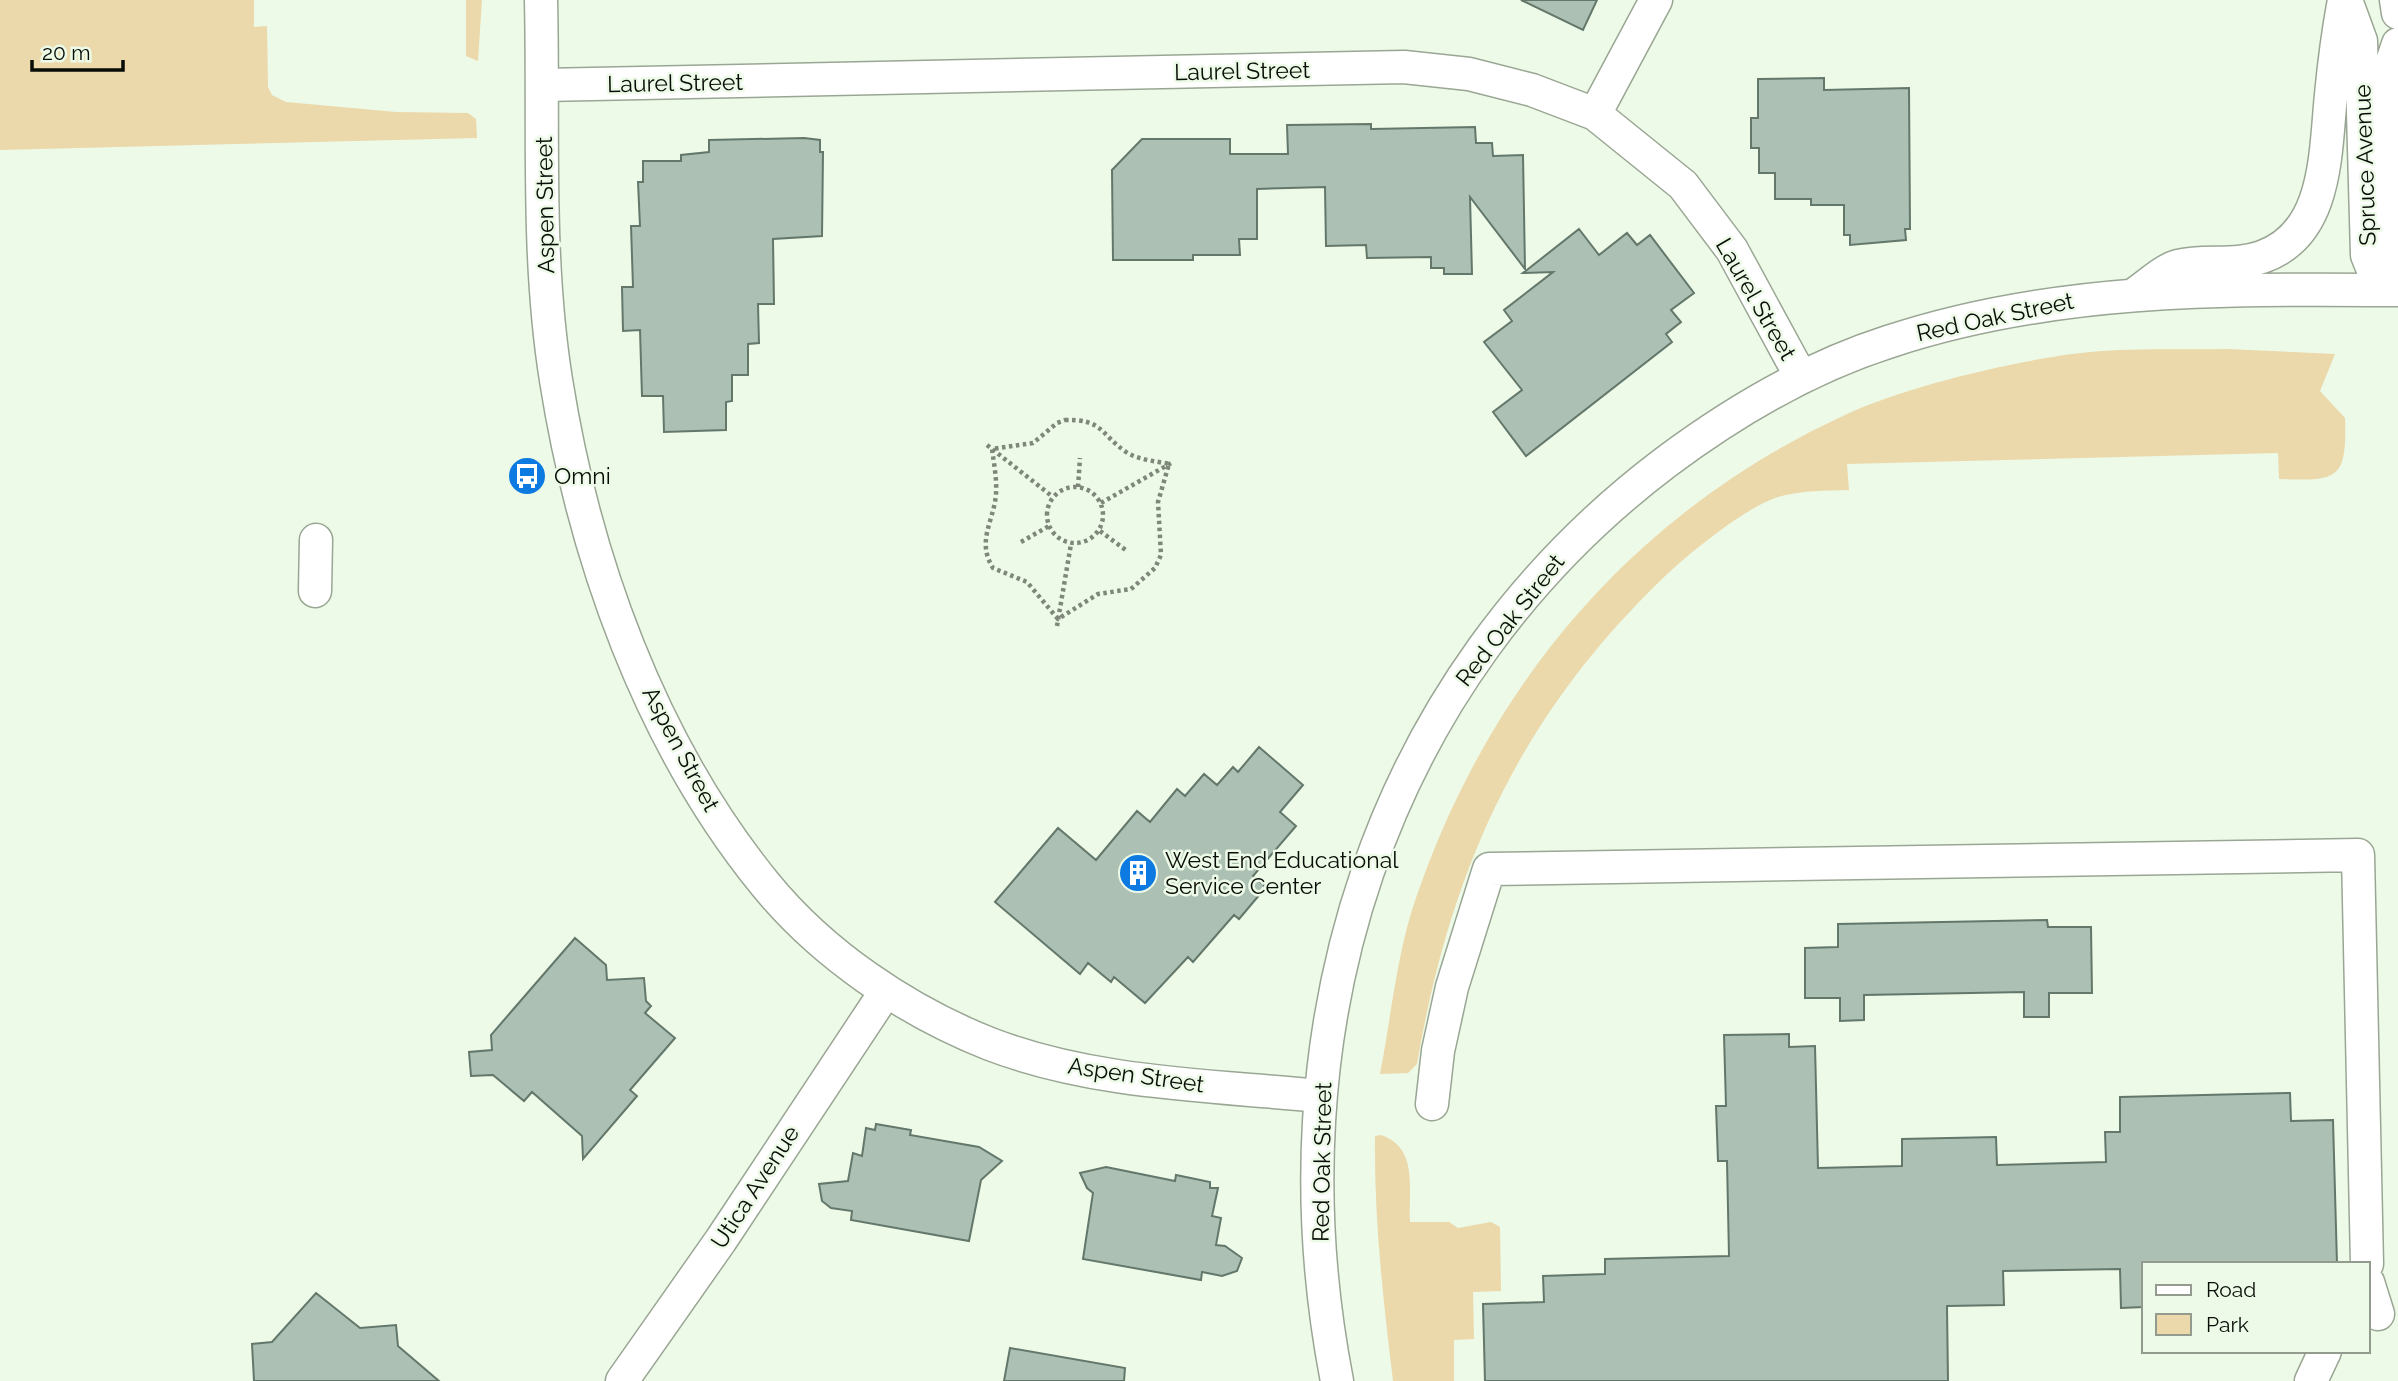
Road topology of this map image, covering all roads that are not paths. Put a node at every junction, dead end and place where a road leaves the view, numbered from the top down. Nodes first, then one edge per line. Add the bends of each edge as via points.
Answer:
1 (541, 0) edge
2 (1656, 0) edge
3 (2345, 0) edge
4 (2396, 0) edge
5 (2398, 13) edge
6 (2398, 44) edge
7 (543, 85) junction
8 (1595, 114) junction
9 (2390, 290) edge
10 (2133, 295) junction
11 (1801, 377) junction
12 (316, 540) dead end
13 (315, 591) dead end
14 (886, 990) junction
15 (1319, 1096) junction
16 (1432, 1104) dead end
17 (2367, 1262) edge
18 (2370, 1287) edge
19 (2381, 1315) edge
20 (2324, 1353) edge
21 (622, 1381) edge
22 (1337, 1381) edge
23 (2311, 1381) edge

1 - 7 street, Aspen Street
2 - 8 street
3 - 9 street, Spruce Avenue via 2361,41 2367,255
3 - 10 street via 2336,41 2323,170 2310,214 2297,236 2281,250 2259,258 2176,266
4 - 5 street
6 - 9 street, Spruce Avenue via 2393,59 2396,254
7 - 8 street, Laurel Street via 1404,67 1469,74 1532,90
7 - 14 street, Aspen Street via 547,289 556,378 580,497 618,616 673,740 732,840 805,925
8 - 11 street, Laurel Street via 1683,185 1732,250
9 - 10 street, Red Oak Street
10 - 11 street, Red Oak Street via 2068,300 1937,326
11 - 15 street, Red Oak Street via 1706,432 1617,499 1540,573 1471,662 1412,762 1366,872 1336,984
12 - 13 street
14 - 15 street, Aspen Street via 936,1020 988,1043 1070,1068
14 - 21 street, Utica Avenue
15 - 22 street, Red Oak Street via 1318,1212 1325,1307
16 - 17 street via 1452,987 1489,869 2358,855
18 - 19 street
20 - 23 street

